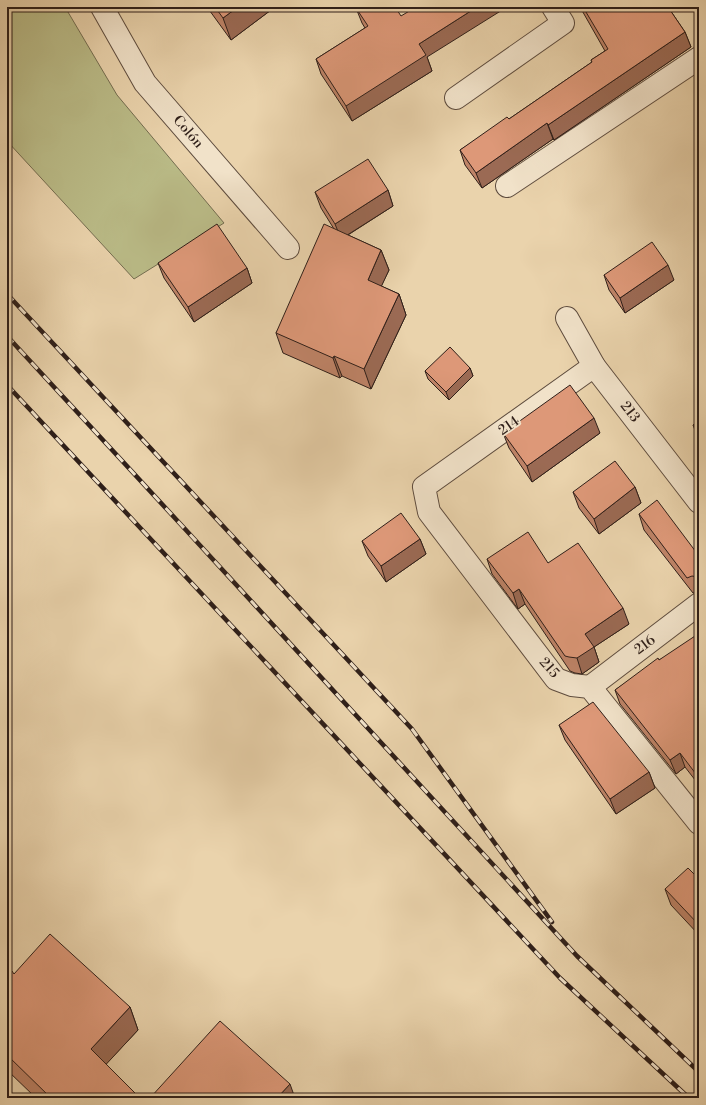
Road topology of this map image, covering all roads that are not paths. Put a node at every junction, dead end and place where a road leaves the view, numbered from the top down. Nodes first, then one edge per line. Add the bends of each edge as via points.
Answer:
1 (102, 7) edge
2 (558, 15) edge
3 (699, 58) edge
4 (456, 98) dead end
5 (507, 186) dead end
6 (288, 248) dead end
7 (568, 318) dead end
8 (594, 366) junction
9 (424, 487) joint
10 (699, 502) edge
11 (699, 604) edge
12 (590, 687) junction
13 (699, 823) edge

1 - 6 street, Colón via 145,83
2 - 4 street
3 - 5 street
7 - 8 street, 213
8 - 9 street, 214
8 - 10 street, 213
9 - 12 street, 215 via 429,512 556,679 572,685
11 - 12 street, 216
12 - 13 street

